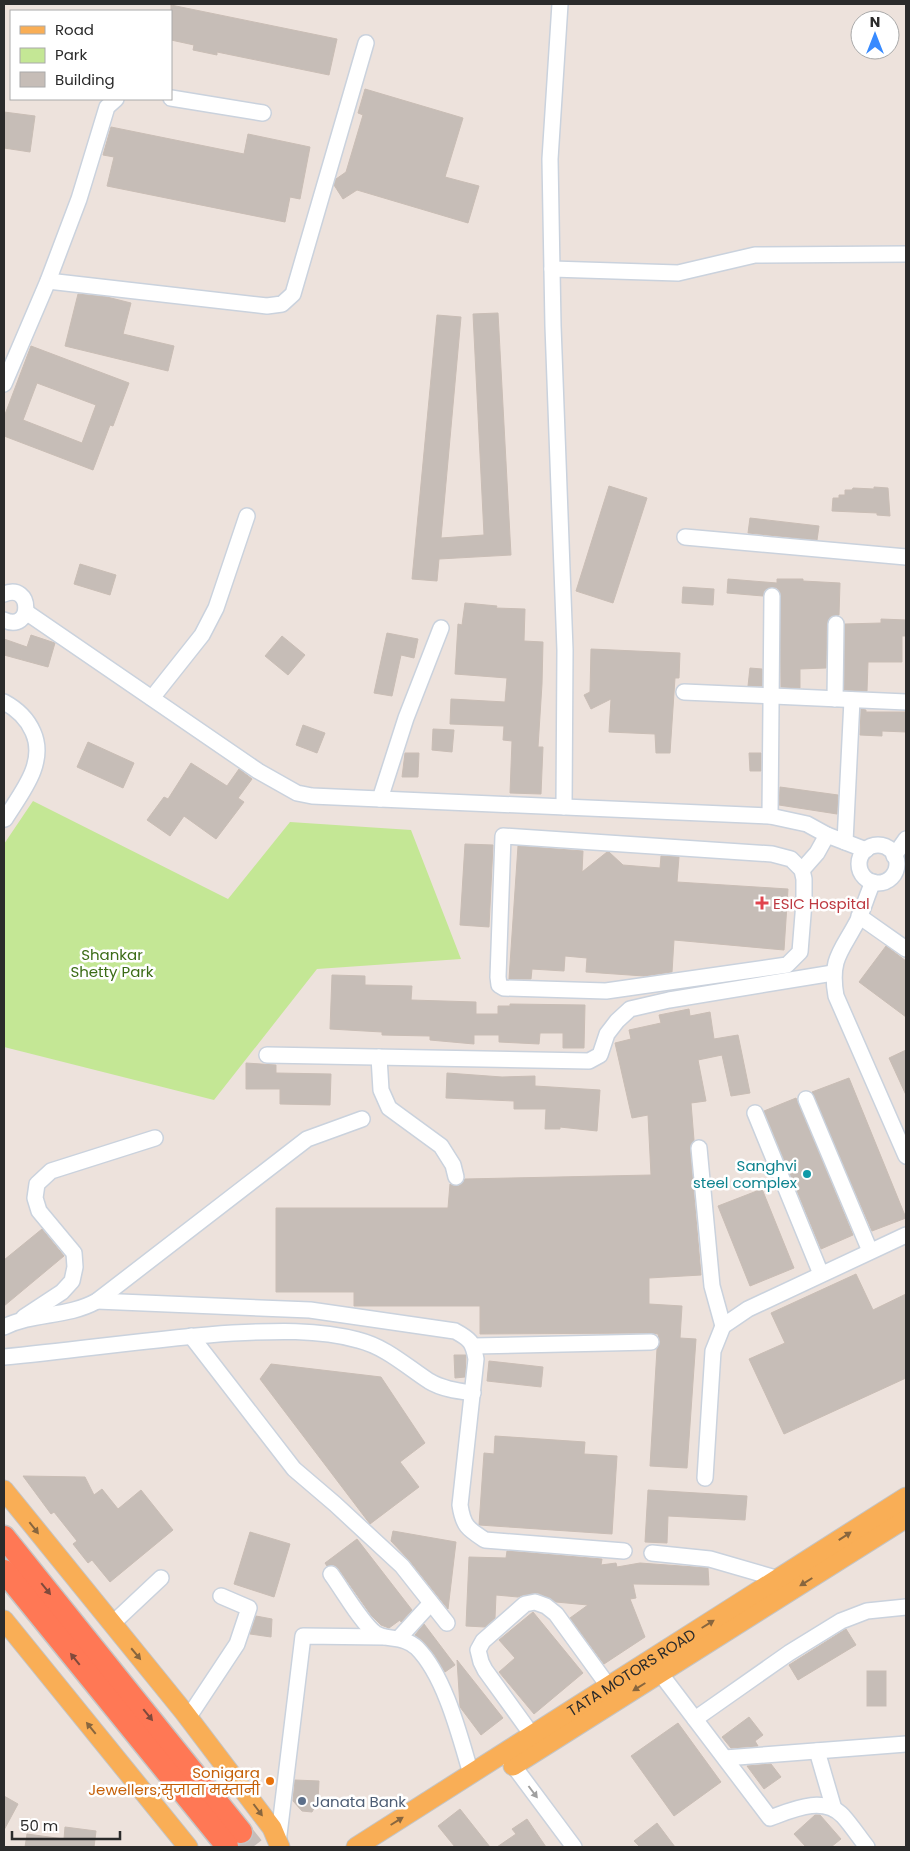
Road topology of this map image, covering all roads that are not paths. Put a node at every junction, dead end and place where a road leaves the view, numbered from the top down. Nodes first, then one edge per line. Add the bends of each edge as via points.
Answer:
1 (560, 4) edge
2 (366, 43) dead end
3 (172, 98) edge
4 (115, 100) edge
5 (263, 113) dead end
6 (906, 254) edge
7 (552, 269) junction
8 (48, 281) junction
9 (4, 384) edge
10 (247, 516) dead end
11 (685, 537) dead end
12 (906, 557) edge
13 (5, 591) edge
14 (772, 596) dead end
15 (26, 612) junction
16 (4, 620) edge
17 (836, 624) dead end
18 (441, 628) dead end
19 (684, 692) dead end
20 (771, 696) junction
21 (152, 698) junction
22 (835, 699) junction
23 (852, 700) junction
24 (4, 702) edge
25 (906, 702) edge
26 (380, 799) junction
27 (564, 806) junction
28 (770, 816) junction
29 (5, 819) dead end
30 (827, 835) junction
31 (906, 839) edge
32 (845, 842) junction
33 (866, 850) junction
34 (894, 856) junction
35 (802, 870) junction
36 (873, 882) junction
37 (860, 916) junction
38 (906, 949) edge
39 (833, 973) junction
40 (267, 1055) dead end
41 (378, 1057) junction
42 (806, 1099) dead end
43 (755, 1113) dead end
44 (362, 1119) dead end
45 (155, 1138) dead end
46 (700, 1148) dead end
47 (906, 1156) edge
48 (456, 1177) dead end
49 (904, 1233) edge
50 (870, 1251) junction
51 (821, 1274) junction
52 (97, 1301) junction
53 (18, 1320) junction
54 (723, 1326) junction
55 (4, 1327) edge
56 (190, 1336) junction
57 (651, 1342) dead end
58 (474, 1346) junction
59 (4, 1357) edge
60 (473, 1393) junction
61 (705, 1478) dead end
62 (4, 1490) edge
63 (906, 1497) edge
64 (906, 1518) edge
65 (4, 1537) edge
66 (624, 1551) dead end
67 (652, 1554) dead end
68 (4, 1571) edge
69 (331, 1574) dead end
70 (161, 1578) dead end
71 (779, 1579) junction
72 (221, 1596) dead end
73 (431, 1603) junction
74 (906, 1607) edge
75 (4, 1620) edge
76 (447, 1623) dead end
77 (112, 1624) junction
78 (392, 1637) junction
79 (660, 1673) junction
80 (608, 1687) junction
81 (188, 1718) junction
82 (695, 1719) junction
83 (532, 1735) junction
84 (906, 1744) edge
85 (817, 1751) junction
86 (724, 1758) junction
87 (509, 1759) junction
88 (471, 1774) junction
89 (834, 1809) junction
90 (234, 1839) edge
91 (279, 1845) edge
92 (188, 1847) edge
93 (356, 1847) edge
94 (574, 1847) edge
95 (867, 1847) edge

1 - 7 street via 550,159
2 - 8 street via 293,294 282,304 267,306
3 - 5 street
4 - 8 street via 107,107 80,199
6 - 7 street via 755,255 678,273
7 - 27 street via 565,650
8 - 9 street
10 - 21 street via 216,608 202,635
11 - 12 street
13 - 15 street via 22,597
14 - 20 street
15 - 16 street via 14,622
15 - 21 street
17 - 22 street
18 - 26 street via 406,718
19 - 20 street
20 - 22 street
20 - 28 street
21 - 26 street via 258,771 297,793
22 - 23 street
23 - 25 street
23 - 32 street
24 - 29 street via 31,726 38,754 34,770
26 - 27 street
27 - 28 street
28 - 30 street via 807,824
30 - 32 street
30 - 35 street
31 - 34 street
32 - 33 street
33 - 34 street via 871,846 883,846
33 - 36 street via 859,866 864,877
34 - 36 street via 896,864 892,876 882,882
35 - 35 street via 791,859 772,854 503,836 500,985 504,988 606,991 787,965 800,952 804,902
36 - 37 street
37 - 38 street
37 - 39 street via 835,961
39 - 41 street via 630,1009 607,1034 600,1055 589,1061
39 - 47 street via 836,996
40 - 41 street
41 - 48 street via 381,1090 389,1108 441,1146 453,1165
42 - 50 street
43 - 51 street
44 - 52 street via 307,1139
45 - 53 street via 51,1171 37,1184 35,1198 39,1211 74,1253 75,1267 72,1282 62,1292
46 - 54 street via 712,1286
49 - 50 street
50 - 51 street
51 - 54 street via 748,1309
52 - 53 street via 70,1313
52 - 58 street via 310,1310 455,1331 467,1337
53 - 55 street
54 - 61 street via 713,1351
56 - 59 street
56 - 60 street via 300,1332 359,1340 400,1359 430,1382
56 - 73 street via 294,1469 402,1566
57 - 58 street
58 - 60 street
60 - 66 street via 460,1505 468,1529 485,1540
62 -> 77 main road
71 -> 63 main road, TATA MOTORS ROAD
64 -> 79 main road
65 -> 90 highway
67 - 71 street via 710,1559
90 -> 68 highway
69 - 78 street via 367,1624 376,1633
70 - 77 street
80 -> 71 main road, TATA MOTORS ROAD
72 - 81 street via 249,1608 237,1644
73 - 76 street
73 - 78 street
74 - 82 street via 867,1611 841,1621
92 -> 75 main road
77 -> 81 main road
78 - 88 street via 416,1646 427,1659 449,1703
78 - 91 street via 303,1636
79 - 82 street
79 -> 87 main road
80 - 83 main road, TATA MOTORS ROAD
80 - 83 street via 556,1614 535,1602 525,1604 483,1641 478,1650 485,1670
81 -> 91 main road via 272,1828
82 - 86 street
83 - 87 main road, TATA MOTORS ROAD
84 - 85 street
85 - 86 street
85 - 89 street
86 - 89 street via 770,1818 810,1805
87 - 88 main road, TATA MOTORS ROAD
87 -> 94 street
93 -> 88 main road, TATA MOTORS ROAD
89 - 95 street

